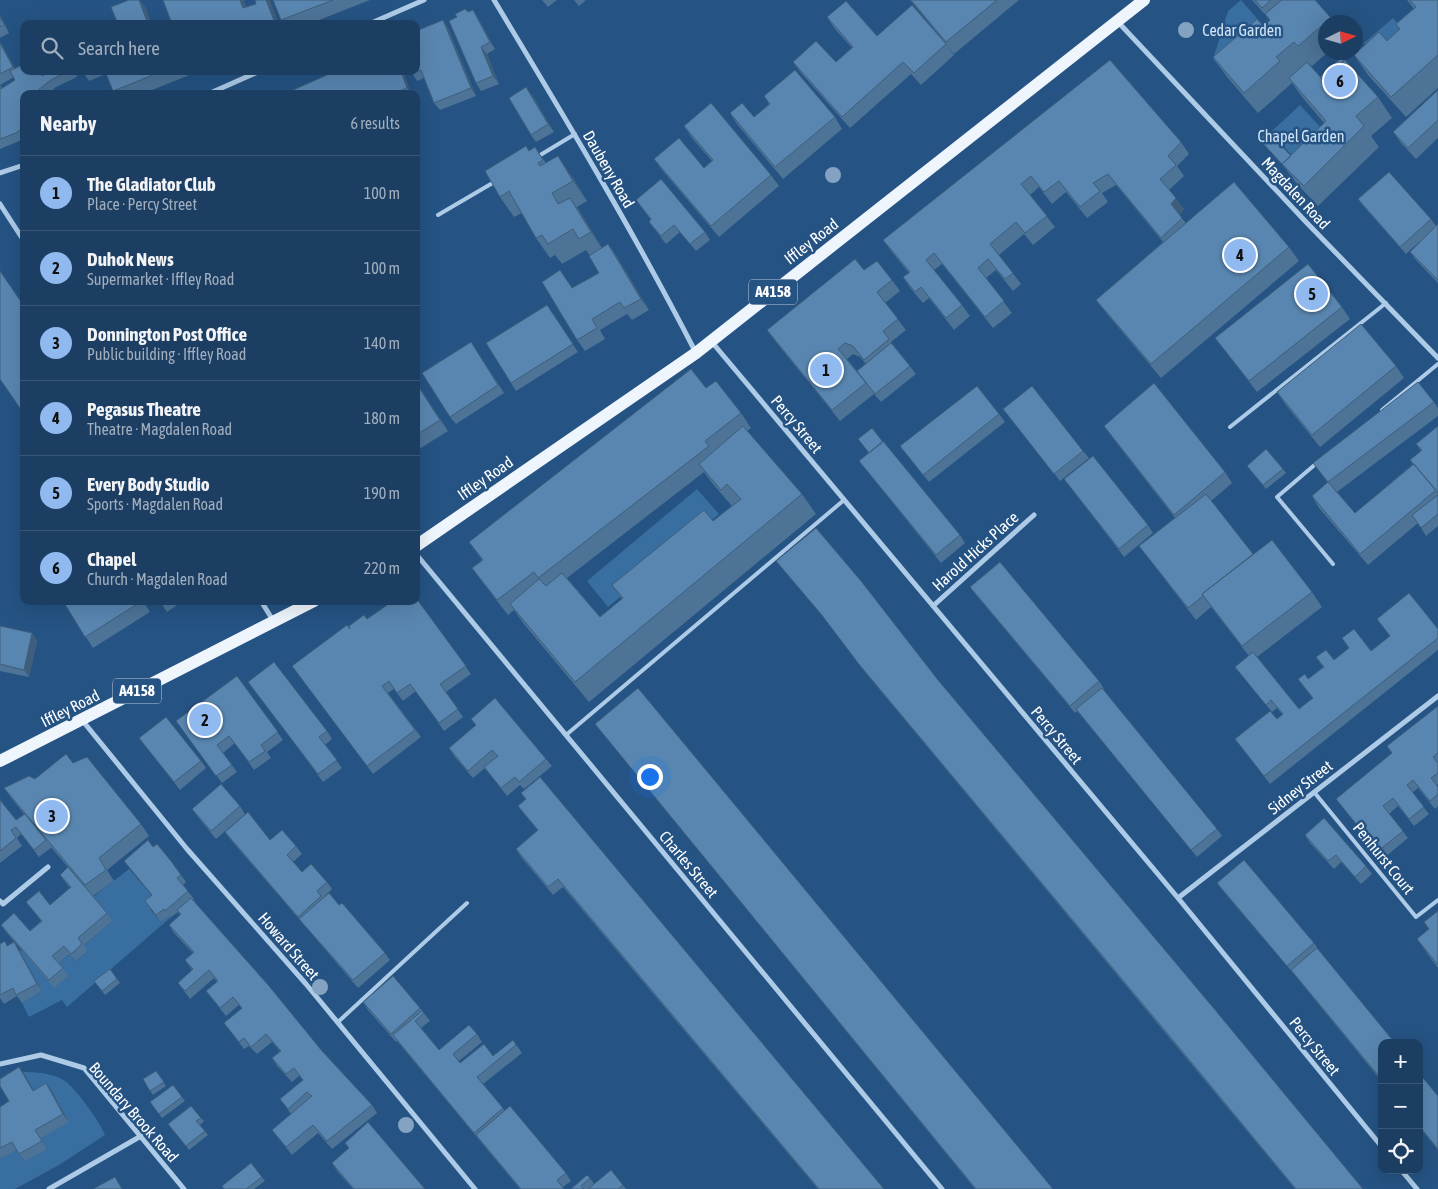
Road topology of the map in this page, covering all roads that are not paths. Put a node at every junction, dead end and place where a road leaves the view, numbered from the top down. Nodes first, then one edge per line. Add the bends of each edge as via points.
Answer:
1 (424, 0) edge
2 (494, 0) edge
3 (1144, 0) edge
4 (378, 20) edge
5 (1118, 21) junction
6 (251, 75) edge
7 (217, 90) edge
8 (575, 134) junction
9 (532, 160) edge
10 (20, 166) edge
11 (0, 173) edge
12 (498, 180) edge
13 (0, 204) edge
14 (438, 216) dead end
15 (20, 234) edge
16 (1386, 303) junction
17 (710, 340) junction
18 (696, 353) junction
19 (1438, 358) edge
20 (1438, 364) edge
21 (1376, 414) edge
22 (1230, 427) dead end
23 (1323, 459) edge
24 (844, 500) junction
25 (1034, 515) dead end
26 (420, 543) edge
27 (420, 559) edge
28 (1333, 564) dead end
29 (263, 605) edge
30 (307, 605) edge
31 (933, 606) junction
32 (274, 623) junction
33 (1438, 696) edge
34 (82, 720) junction
35 (566, 736) junction
36 (0, 761) edge
37 (1314, 792) junction
38 (48, 868) dead end
39 (1178, 898) junction
40 (1438, 900) edge
41 (0, 901) edge
42 (467, 903) dead end
43 (338, 1022) junction
44 (0, 1064) edge
45 (140, 1136) junction
46 (1378, 1142) edge
47 (1404, 1174) edge
48 (49, 1189) edge
49 (184, 1189) edge
50 (475, 1189) edge
51 (942, 1189) edge
52 (1416, 1189) edge

1 - 4 street
2 - 8 street, Daubeny Road
3 - 5 main road, Iffley Road / A4158
5 - 16 street, Magdalen Road
5 - 17 main road, Iffley Road / A4158
6 - 7 street
8 - 9 lane
8 - 18 street, Daubeny Road
10 - 11 street
12 - 14 lane
13 - 15 street
16 - 19 street, Magdalen Road
16 - 22 lane
17 - 18 main road, Iffley Road / A4158
17 - 24 street, Percy Street
18 - 26 main road, Iffley Road / A4158
20 - 21 lane
23 - 28 lane via 1276,497
24 - 31 street, Percy Street
24 - 35 lane
25 - 31 street, Harold Hicks Place
27 - 35 street, Charles Street
29 - 32 street
30 - 32 main road, Iffley Road / A4158
31 - 39 street, Percy Street
32 - 34 main road, Iffley Road / A4158
33 - 37 street, Sidney Street
34 - 36 main road, Iffley Road / A4158
34 - 43 street, Howard Street via 187,849
35 - 51 street, Charles Street
37 - 39 street, Sidney Street
37 - 40 lane, Penhurst Court via 1416,917
38 - 41 street via 3,904
39 - 46 street, Percy Street
42 - 43 lane
43 - 50 street, Howard Street
44 - 45 street, Boundary Brook Road via 41,1056 84,1068
45 - 48 street
45 - 49 street, Boundary Brook Road
47 - 52 street

